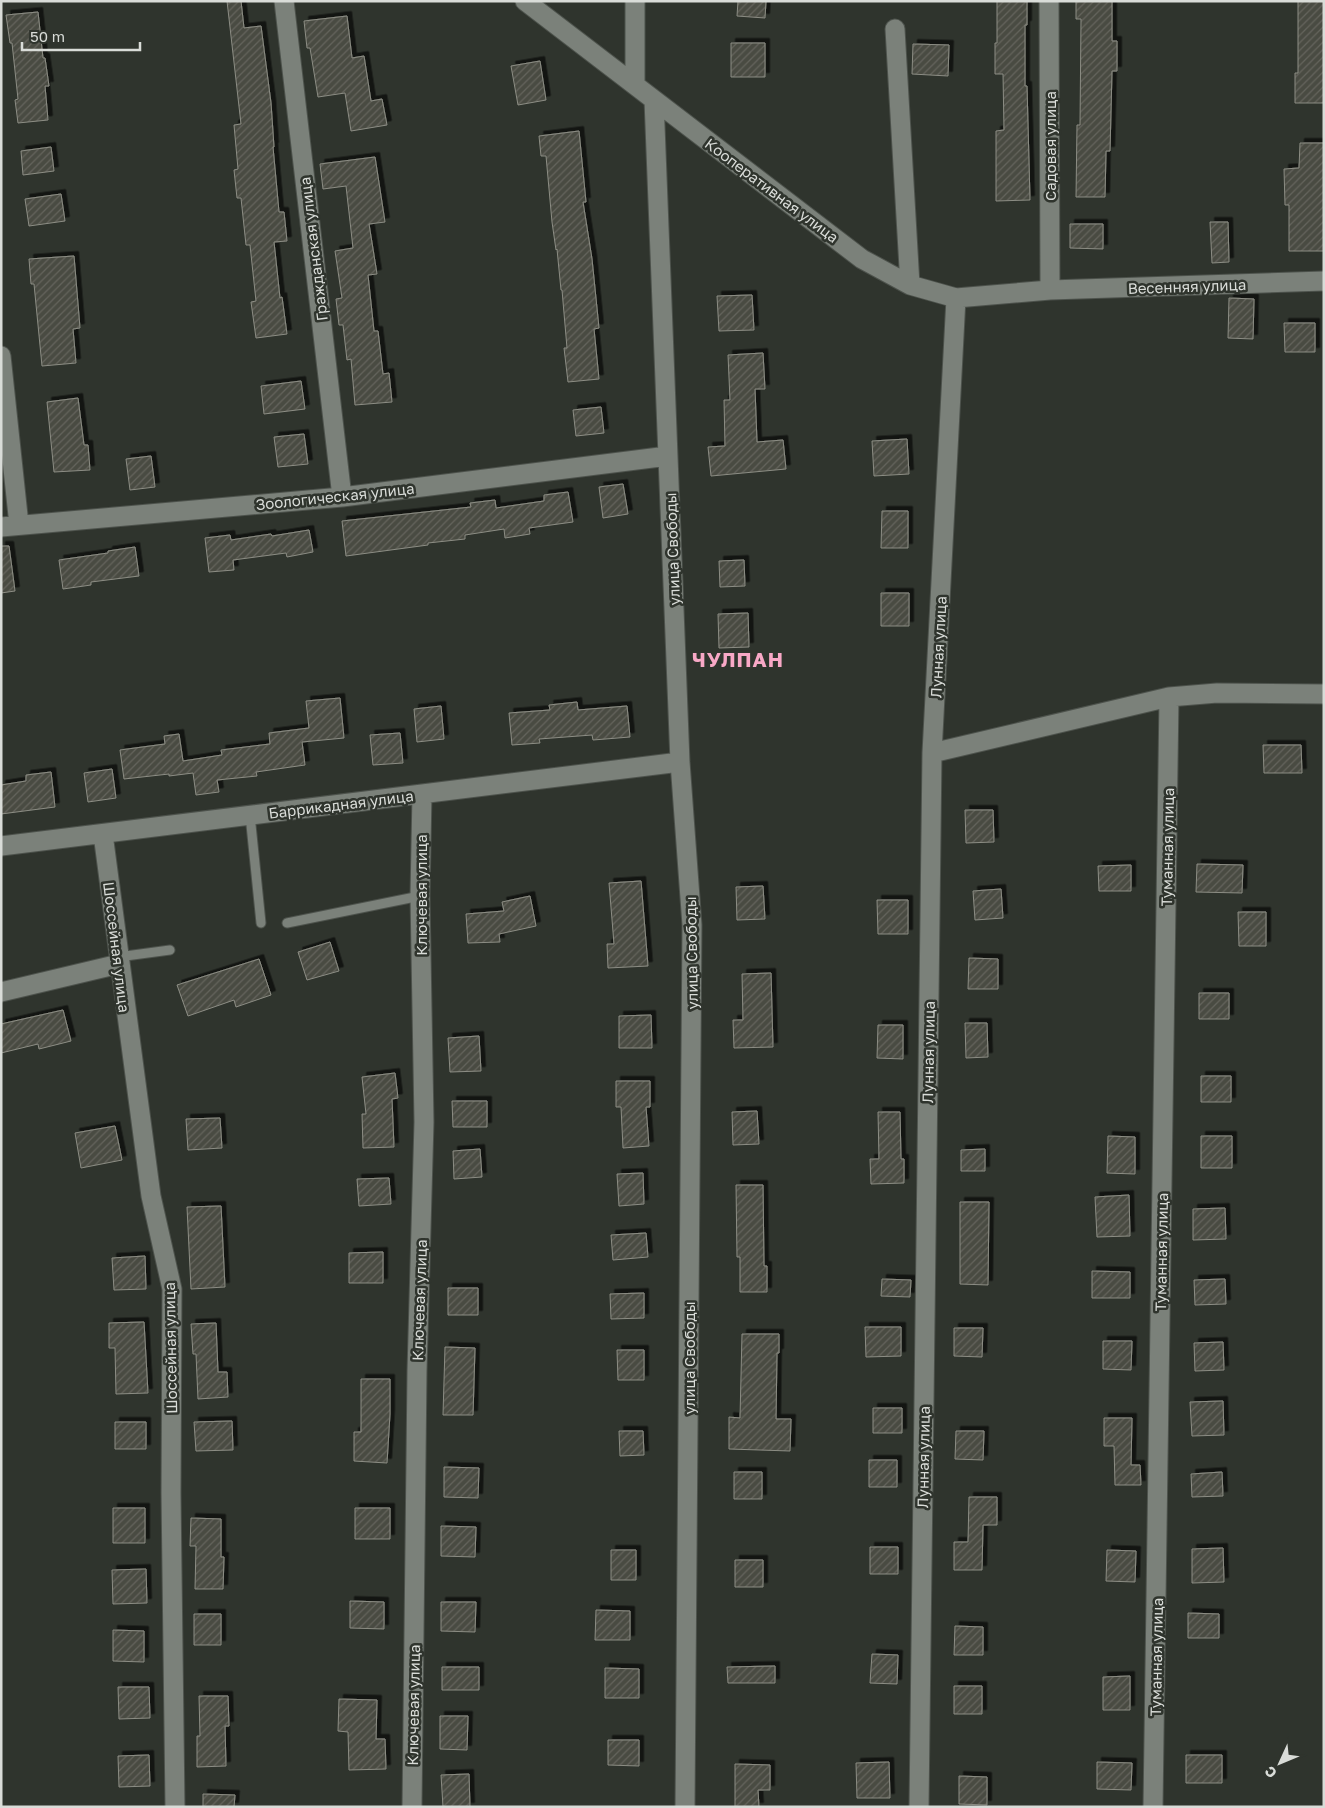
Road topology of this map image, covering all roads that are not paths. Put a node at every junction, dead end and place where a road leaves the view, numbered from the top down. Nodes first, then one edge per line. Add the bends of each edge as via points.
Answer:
1 (284, 1) edge
2 (525, 1) edge
3 (635, 1) edge
4 (1049, 1) edge
5 (895, 29) dead end
6 (635, 85) junction
7 (654, 100) junction
8 (1324, 281) edge
9 (910, 285) junction
10 (1050, 290) junction
11 (956, 298) junction
12 (1, 356) edge
13 (668, 456) junction
14 (342, 496) junction
15 (10, 526) edge
16 (1324, 694) edge
17 (1170, 697) junction
18 (932, 753) junction
19 (680, 762) junction
20 (422, 794) junction
21 (250, 816) junction
22 (102, 834) junction
23 (1, 846) edge
24 (420, 896) junction
25 (261, 923) dead end
26 (287, 923) dead end
27 (170, 950) dead end
28 (118, 960) junction
29 (1, 992) edge
30 (175, 1807) edge
31 (412, 1807) edge
32 (685, 1807) edge
33 (919, 1807) edge
34 (1153, 1807) edge

1 - 14 street, Гражданская улица
2 - 6 street, Кооперативная улица
3 - 6 street
4 - 10 street, Садовая улица
5 - 9 street
6 - 7 street, Кооперативная улица
7 - 9 street, Кооперативная улица via 862,258
7 - 13 street, улица Свободы
8 - 10 street, Весенняя улица
9 - 11 street, Кооперативная улица
10 - 11 street, Кооперативная улица
11 - 18 street, Лунная улица
12 - 15 street
13 - 14 street, Зоологическая улица
13 - 19 street, улица Свободы
14 - 15 street, Зоологическая улица
16 - 17 street via 1217,693
17 - 18 street
17 - 34 street, Туманная улица
18 - 33 street, Лунная улица
19 - 20 street, Баррикадная улица
19 - 32 street, улица Свободы via 692,925
20 - 21 street, Баррикадная улица
20 - 24 street, Ключевая улица
21 - 22 street, Баррикадная улица
21 - 25 lane
22 - 23 street, Баррикадная улица
22 - 28 street, Шоссейная улица
24 - 26 lane
24 - 31 street, Ключевая улица via 424,1122 417,1371
27 - 28 lane
28 - 29 street
28 - 30 street, Шоссейная улица via 151,1196 172,1290

